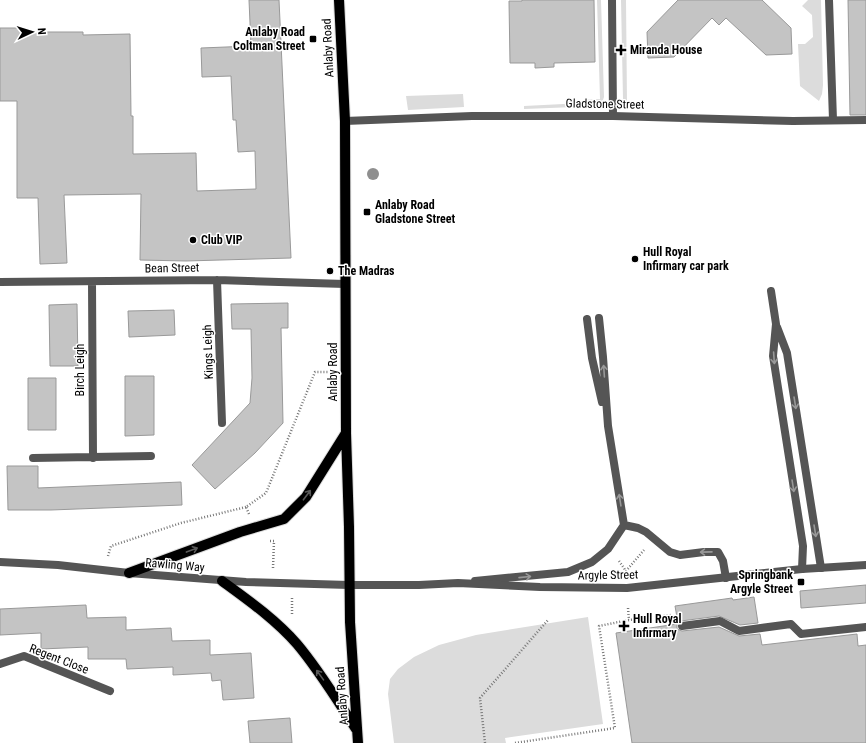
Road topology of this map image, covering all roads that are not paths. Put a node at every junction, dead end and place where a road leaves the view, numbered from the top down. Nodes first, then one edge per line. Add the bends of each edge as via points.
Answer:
1 (339, 0) edge
2 (612, 0) edge
3 (830, 0) edge
4 (613, 116) junction
5 (834, 120) junction
6 (866, 120) edge
7 (345, 121) junction
8 (217, 280) junction
9 (0, 282) edge
10 (92, 282) junction
11 (345, 284) junction
12 (771, 292) dead end
13 (599, 318) dead end
14 (587, 319) dead end
15 (776, 324) junction
16 (222, 423) dead end
17 (608, 426) junction
18 (346, 433) junction
19 (151, 456) dead end
20 (33, 458) dead end
21 (92, 458) junction
22 (624, 524) junction
23 (0, 562) edge
24 (866, 565) edge
25 (821, 568) junction
26 (802, 569) junction
27 (129, 573) junction
28 (726, 578) junction
29 (222, 580) junction
30 (458, 583) junction
31 (349, 585) junction
32 (682, 626) dead end
33 (866, 626) edge
34 (0, 664) edge
35 (110, 691) dead end
36 (357, 731) junction
37 (358, 743) edge

1 - 7 main road, Anlaby Road
2 - 4 street
3 - 5 street
4 - 5 street, Gladstone Street
4 - 7 street, Gladstone Street via 472,116
5 - 6 street, Gladstone Street
7 - 11 main road, Anlaby Road
8 - 10 street, Bean Street
8 - 11 street, Bean Street
8 - 16 street, Kings Leigh
9 - 10 street, Bean Street
10 - 21 street, Birch Leigh
11 - 18 main road, Anlaby Road
12 - 15 street
17 -> 13 street
14 - 17 street via 592,358
15 -> 25 street via 787,353
15 -> 26 street via 773,356 803,546
22 -> 17 street
27 -> 18 main road via 284,519 306,497
18 - 31 main road, Anlaby Road
19 - 21 street
20 - 21 street
28 -> 22 street via 723,561 718,552 680,555 670,552 646,532
30 -> 22 street via 568,572 592,562 608,549
23 - 27 street, Rawling Way
24 - 25 street, Argyle Street
25 - 26 street, Argyle Street
26 - 28 street, Argyle Street
27 - 29 street, Rawling Way
28 - 30 street, Argyle Street via 627,588
29 - 31 street, Rawling Way
36 -> 29 main road via 301,650 265,612
30 - 31 street, Argyle Street
31 - 36 main road, Anlaby Road
32 - 33 street via 720,621 739,631 791,624 801,634
34 - 35 street, Regent Close via 24,656
36 - 37 main road, Anlaby Road

